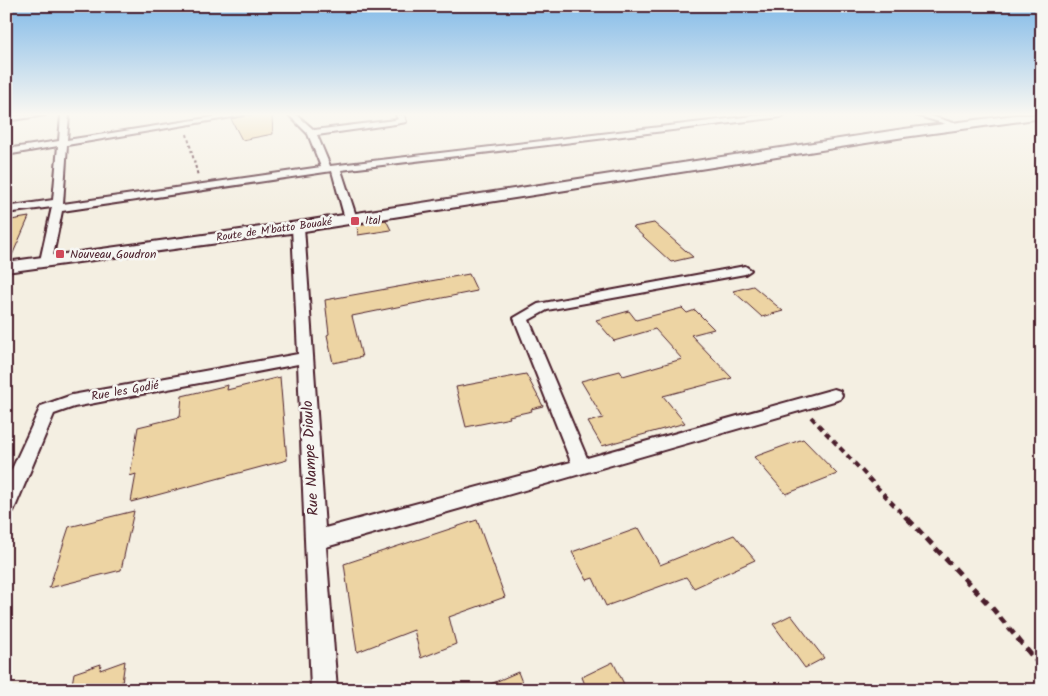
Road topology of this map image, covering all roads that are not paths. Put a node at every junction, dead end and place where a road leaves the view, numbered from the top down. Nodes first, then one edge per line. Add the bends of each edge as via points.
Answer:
1 (34, 147) edge
2 (62, 147) edge
3 (320, 147) edge
4 (511, 147) edge
5 (815, 147) edge
6 (6, 152) edge
7 (332, 169) junction
8 (58, 206) junction
9 (6, 210) edge
10 (350, 219) junction
11 (298, 227) junction
12 (46, 261) junction
13 (6, 267) edge
14 (745, 270) dead end
15 (305, 358) junction
16 (834, 395) dead end
17 (582, 468) junction
18 (6, 505) edge
19 (316, 540) junction
20 (324, 690) edge

1 - 6 street
2 - 8 street
3 - 7 street
4 - 7 street
5 - 10 street, Route de M'batto Bouaké
7 - 8 street
7 - 10 street
8 - 9 street
8 - 12 street
10 - 11 street, Route de M'batto Bouaké
11 - 12 street, Route de M'batto Bouaké
11 - 15 street, Rue Nampe Dioulo
12 - 13 street, Route de M'batto Bouaké
14 - 17 street via 542,307 521,318
15 - 18 street, Rue les Godié via 72,401 46,410
15 - 19 street, Rue Nampe Dioulo
16 - 17 street
17 - 19 street
19 - 20 street, Rue Nampe Dioulo

